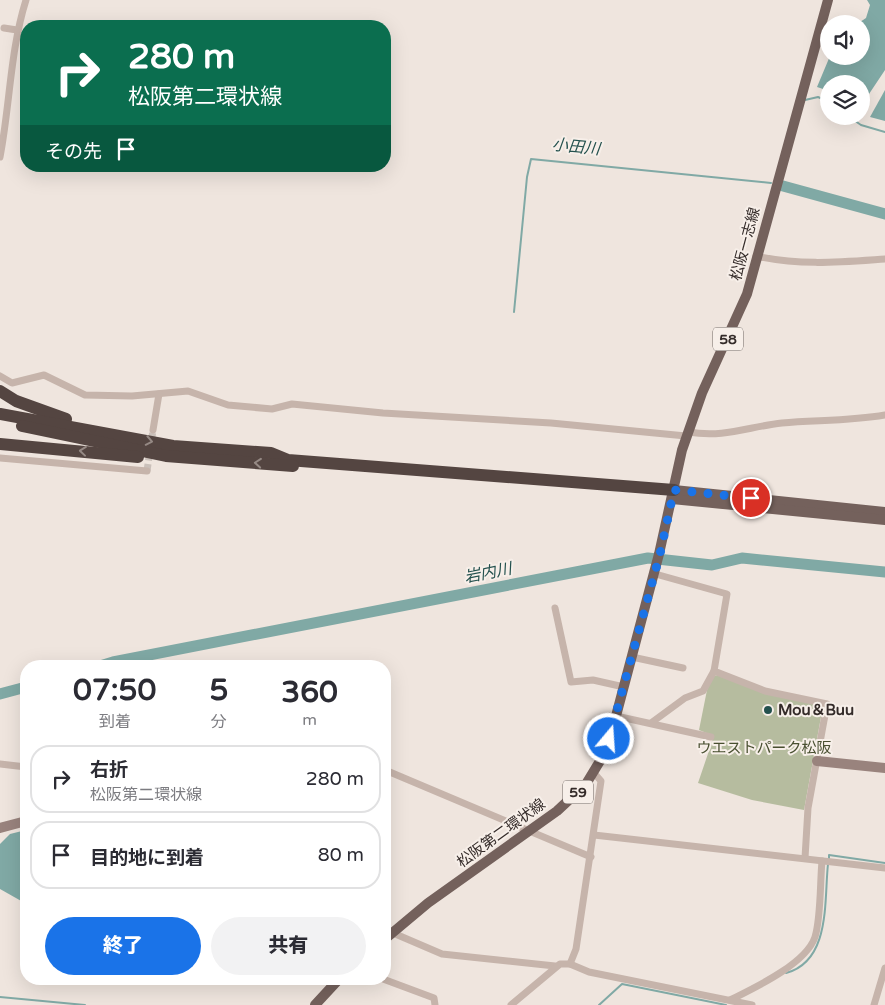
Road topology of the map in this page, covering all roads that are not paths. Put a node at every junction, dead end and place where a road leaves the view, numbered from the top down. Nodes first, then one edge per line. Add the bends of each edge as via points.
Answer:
1 (26, 0) edge
2 (828, 0) edge
3 (4, 28) dead end
4 (17, 30) junction
5 (0, 157) edge
6 (756, 256) junction
7 (885, 259) edge
8 (0, 376) edge
9 (0, 391) edge
10 (159, 394) junction
11 (0, 414) edge
12 (885, 415) edge
13 (0, 420) edge
14 (153, 430) tunnel mouth
15 (102, 432) junction
16 (687, 434) junction
17 (0, 444) edge
18 (166, 456) junction
19 (0, 458) edge
20 (148, 471) dead end
21 (673, 494) junction
22 (885, 512) edge
23 (885, 520) edge
24 (658, 570) junction
25 (555, 608) dead end
26 (632, 657) junction
27 (683, 668) dead end
28 (714, 671) junction
29 (624, 686) junction
30 (616, 716) junction
31 (651, 723) junction
32 (711, 737) dead end
33 (816, 761) junction
34 (0, 764) edge
35 (20, 766) edge
36 (885, 768) edge
37 (391, 773) edge
38 (594, 773) junction
39 (20, 823) edge
40 (0, 828) edge
41 (529, 832) junction
42 (594, 836) junction
43 (591, 857) junction
44 (805, 858) junction
45 (827, 861) junction
46 (885, 868) edge
47 (391, 932) edge
48 (391, 935) edge
49 (570, 964) junction
50 (555, 966) junction
51 (885, 968) edge
52 (391, 982) edge
53 (333, 985) edge
54 (733, 1001) junction
55 (315, 1005) edge
56 (435, 1005) edge
57 (511, 1005) edge
58 (752, 1005) edge
59 (874, 1005) edge

1 - 4 street
2 - 6 main road, 松阪一志線 / 58
3 - 4 street
4 - 5 street
6 - 7 street via 810,264
6 - 16 main road, 松阪一志線 / 58 via 737,321 702,393
8 - 10 street via 12,383 51,376 85,395
9 - 15 highway via 16,401
10 - 14 street
10 - 16 street via 188,391 228,405 272,409 292,404
11 - 15 highway
12 - 16 street via 783,423 722,435
13 - 18 highway
15 -> 21 highway via 173,446 270,453 288,460
16 - 21 main road, 松阪一志線 / 58
18 -> 17 highway via 137,457
21 -> 18 highway
19 - 20 street
21 - 22 main road
21 - 23 main road
21 - 24 main road, 松阪第二環状線 / 59
24 - 26 main road, 松阪第二環状線 / 59
24 - 28 street via 727,594
25 - 29 street via 571,682 593,680
26 - 27 street
26 - 29 main road, 松阪第二環状線 / 59
28 - 31 street via 703,691 670,707
28 - 33 street via 766,691 827,704
29 - 30 main road, 松阪第二環状線 / 59
30 - 31 street
30 - 38 main road, 松阪第二環状線 / 59
31 - 32 street
33 - 36 street
33 - 44 street via 808,808
34 - 35 street
37 - 41 street
38 - 41 main road, 松阪第二環状線 / 59 via 566,803
38 - 42 street via 600,781
39 - 40 street
41 - 43 street
41 - 47 main road, 松阪第二環状線 / 59
42 - 43 street
42 - 44 street
43 - 49 street via 576,948
44 - 45 street
45 - 46 street
45 - 54 street via 816,934 809,949
48 - 50 street via 442,954
49 - 50 street
49 - 54 street via 589,972
50 - 57 street
51 - 59 street
52 - 56 street via 434,998
53 - 55 main road
54 - 58 street

